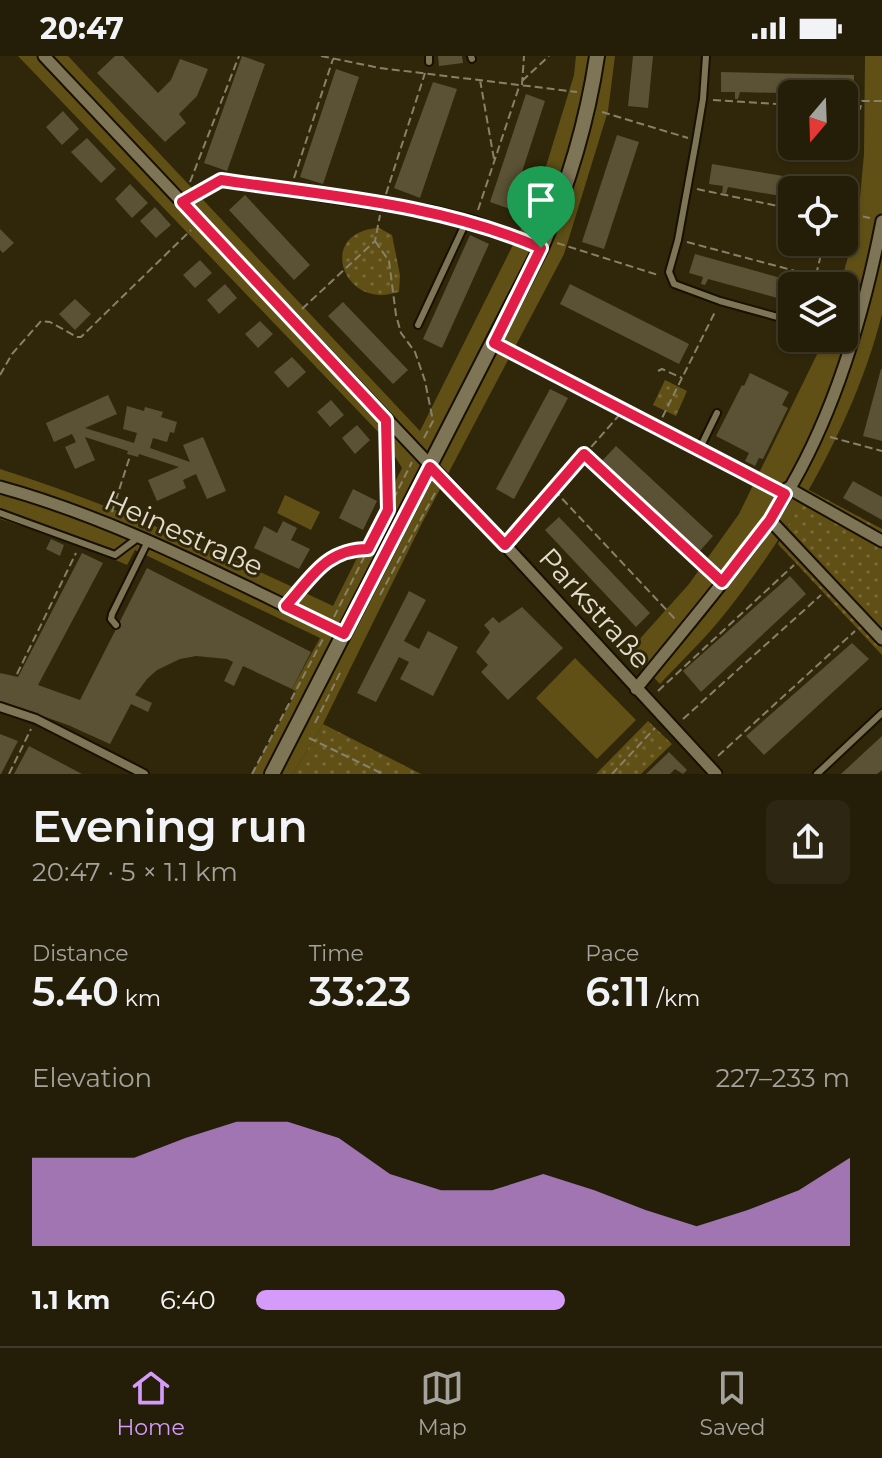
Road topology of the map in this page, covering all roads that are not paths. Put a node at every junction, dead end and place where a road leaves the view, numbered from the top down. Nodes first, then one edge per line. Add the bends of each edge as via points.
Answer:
1 (44, 56) edge
2 (597, 56) edge
3 (706, 56) edge
4 (182, 202) junction
5 (470, 221) junction
6 (882, 221) edge
7 (543, 243) junction
8 (858, 311) edge
9 (778, 317) edge
10 (418, 325) dead end
11 (844, 352) edge
12 (717, 413) dead end
13 (430, 467) junction
14 (0, 487) edge
15 (787, 491) junction
16 (0, 513) edge
17 (770, 520) junction
18 (144, 539) junction
19 (882, 541) edge
20 (116, 625) dead end
21 (344, 634) junction
22 (882, 639) edge
23 (636, 689) junction
24 (0, 707) edge
25 (882, 713) edge
26 (712, 770) edge
27 (144, 774) edge
28 (272, 774) edge
29 (817, 774) edge

1 - 4 street, Parkstraße
2 - 7 street via 581,141
3 - 9 lane via 696,141 669,272 674,284
4 - 5 street via 221,180
4 - 13 street, Parkstraße
5 - 7 street
5 - 10 lane
6 - 8 street
7 - 13 street
11 - 15 street via 831,403
12 - 15 lane via 699,450
13 - 21 street
13 - 23 street, Parkstraße
14 - 18 street, Heinestraße
15 - 17 street
15 - 19 street
16 - 18 lane via 115,555
17 - 22 street
17 - 23 street
18 - 20 lane via 112,614
18 - 21 street, Heinestraße
21 - 28 street
23 - 26 street, Parkstraße
24 - 27 street via 36,719
25 - 29 lane

